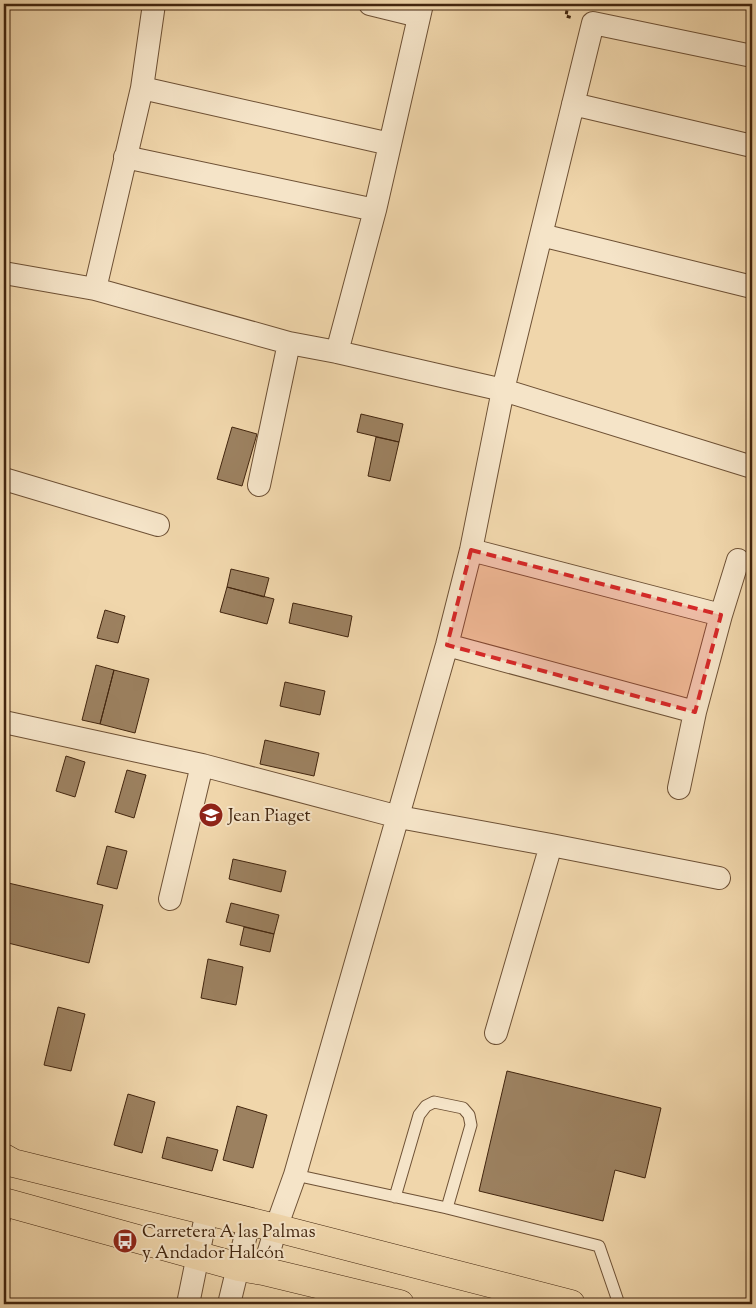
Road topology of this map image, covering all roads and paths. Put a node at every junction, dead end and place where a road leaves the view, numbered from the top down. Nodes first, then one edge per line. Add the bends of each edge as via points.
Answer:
1 (154, 4) edge
2 (370, 4) edge
3 (420, 10) edge
4 (752, 56) edge
5 (142, 88) junction
6 (573, 104) junction
7 (390, 144) junction
8 (752, 146) edge
9 (125, 157) junction
10 (375, 210) junction
11 (541, 235) junction
12 (4, 273) edge
13 (752, 287) edge
14 (95, 289) junction
15 (289, 343) junction
16 (337, 352) junction
17 (503, 390) junction
18 (752, 467) edge
19 (4, 479) edge
20 (259, 486) dead end
21 (158, 525) dead end
22 (471, 550) junction
23 (738, 560) dead end
24 (721, 615) junction
25 (447, 645) junction
26 (695, 712) junction
27 (4, 722) edge
28 (202, 765) junction
29 (679, 788) dead end
30 (398, 817) junction
31 (551, 845) junction
32 (719, 878) dead end
33 (170, 899) dead end
34 (496, 1033) dead end
35 (4, 1158) edge
36 (296, 1175) junction
37 (394, 1197) junction
38 (447, 1208) junction
39 (5, 1209) edge
40 (207, 1211) junction
41 (249, 1222) junction
42 (276, 1228) junction
43 (198, 1256) junction
44 (251, 1269) junction
45 (188, 1304) edge
46 (229, 1304) edge
47 (400, 1304) edge
48 (571, 1304) edge
49 (619, 1304) edge

1 - 5 street
2 - 3 street
3 - 7 street
4 - 6 street via 593,23
5 - 7 street
5 - 9 street
6 - 8 street
6 - 11 street
7 - 10 street
9 - 10 street
9 - 14 street
10 - 16 street
11 - 13 street
11 - 17 street
12 - 14 street
14 - 15 street
15 - 16 street
15 - 20 street
16 - 17 street
17 - 18 street
17 - 22 street
19 - 21 street
22 - 24 street
22 - 25 street
23 - 24 street
24 - 26 street
25 - 26 street
25 - 30 street
26 - 29 street
27 - 28 street
28 - 30 street
28 - 33 street
30 - 31 street
30 - 36 street
31 - 32 street
31 - 34 street
35 - 40 main road via 13,1163
36 - 37 lane
36 - 42 street
37 - 38 lane
37 - 38 lane via 418,1115 434,1102 463,1108 472,1125
38 - 49 lane via 599,1246
39 - 43 main road
40 - 41 main road
40 - 43 street
41 - 42 main road
41 - 44 street
42 - 44 street
42 - 48 main road
43 - 44 main road
43 - 45 street
44 - 46 street
44 - 47 main road

